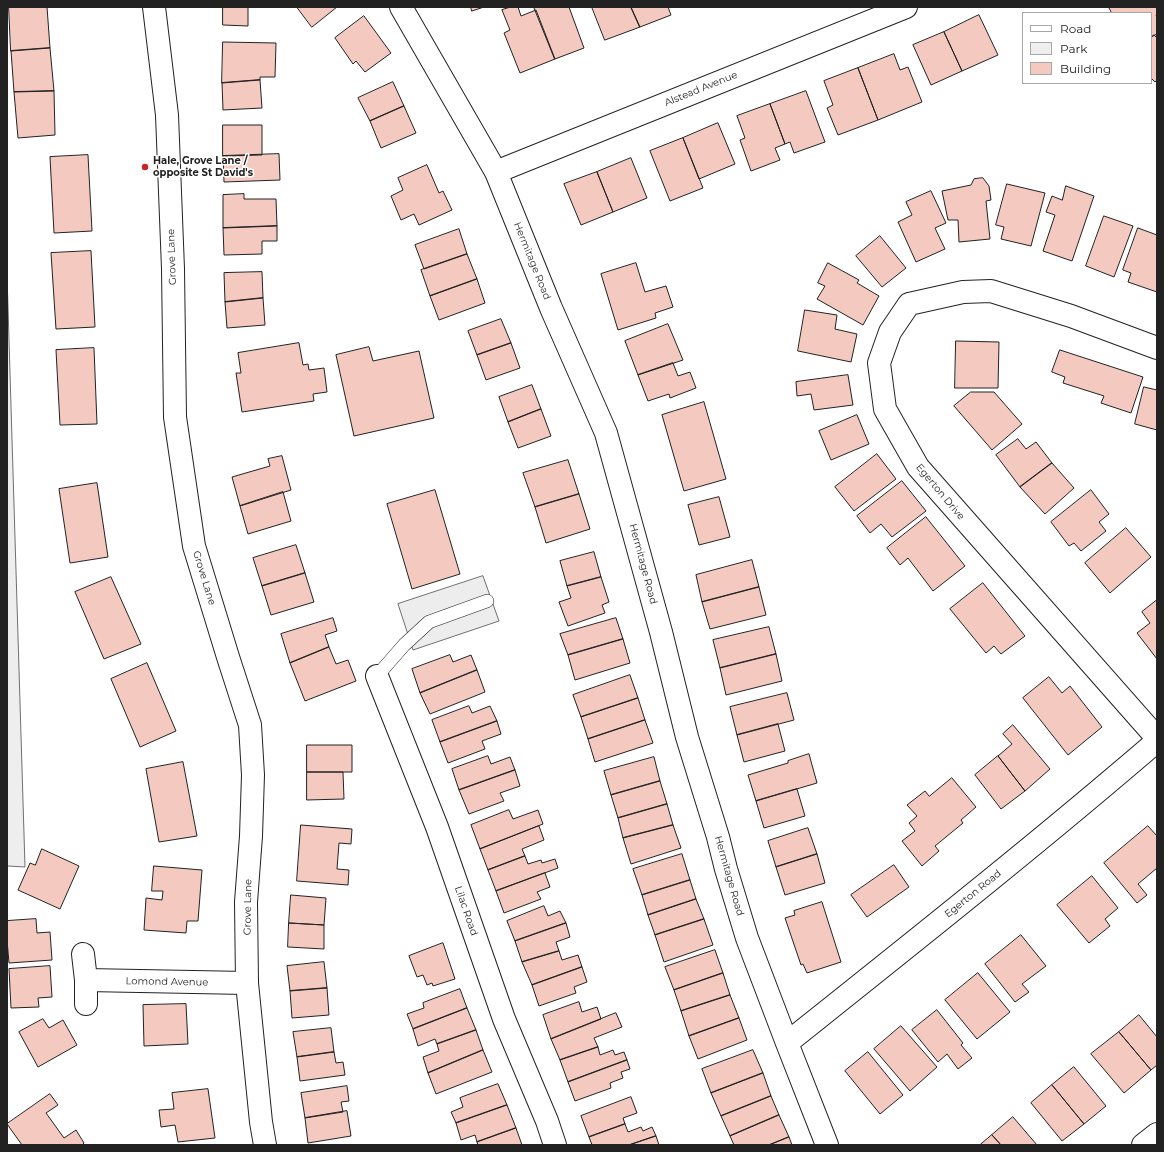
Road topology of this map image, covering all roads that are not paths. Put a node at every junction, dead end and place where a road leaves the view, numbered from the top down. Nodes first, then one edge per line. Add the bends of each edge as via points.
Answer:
1 (154, 7) edge
2 (401, 7) edge
3 (906, 7) edge
4 (496, 172) junction
5 (1157, 348) edge
6 (487, 601) dead end
7 (377, 676) joint
8 (1157, 738) edge
9 (1157, 741) edge
10 (83, 954) dead end
11 (86, 980) junction
12 (247, 983) junction
13 (86, 1004) dead end
14 (787, 1043) junction
15 (1157, 1134) edge
16 (265, 1145) edge
17 (555, 1145) edge
18 (827, 1145) edge
19 (1143, 1145) edge

1 - 12 street, Grove Lane via 167,115 173,269 174,417 194,546 250,725 253,775 246,902
2 - 4 street, Hermitage Road
3 - 4 street, Alstead Avenue
4 - 14 street, Hermitage Road via 551,308 606,433 687,737 726,869 747,938
5 - 8 street, Egerton Drive via 1071,316 991,291 963,292 909,304 890,332 879,363 886,409 918,468
6 - 7 lane via 429,622 404,645
7 - 17 street, Lilac Road via 438,827 504,1019
9 - 14 street, Egerton Road via 977,891
10 - 11 street
11 - 12 street, Lomond Avenue
11 - 13 street
12 - 16 street, Grove Lane
14 - 18 street, Hermitage Road
15 - 19 street

